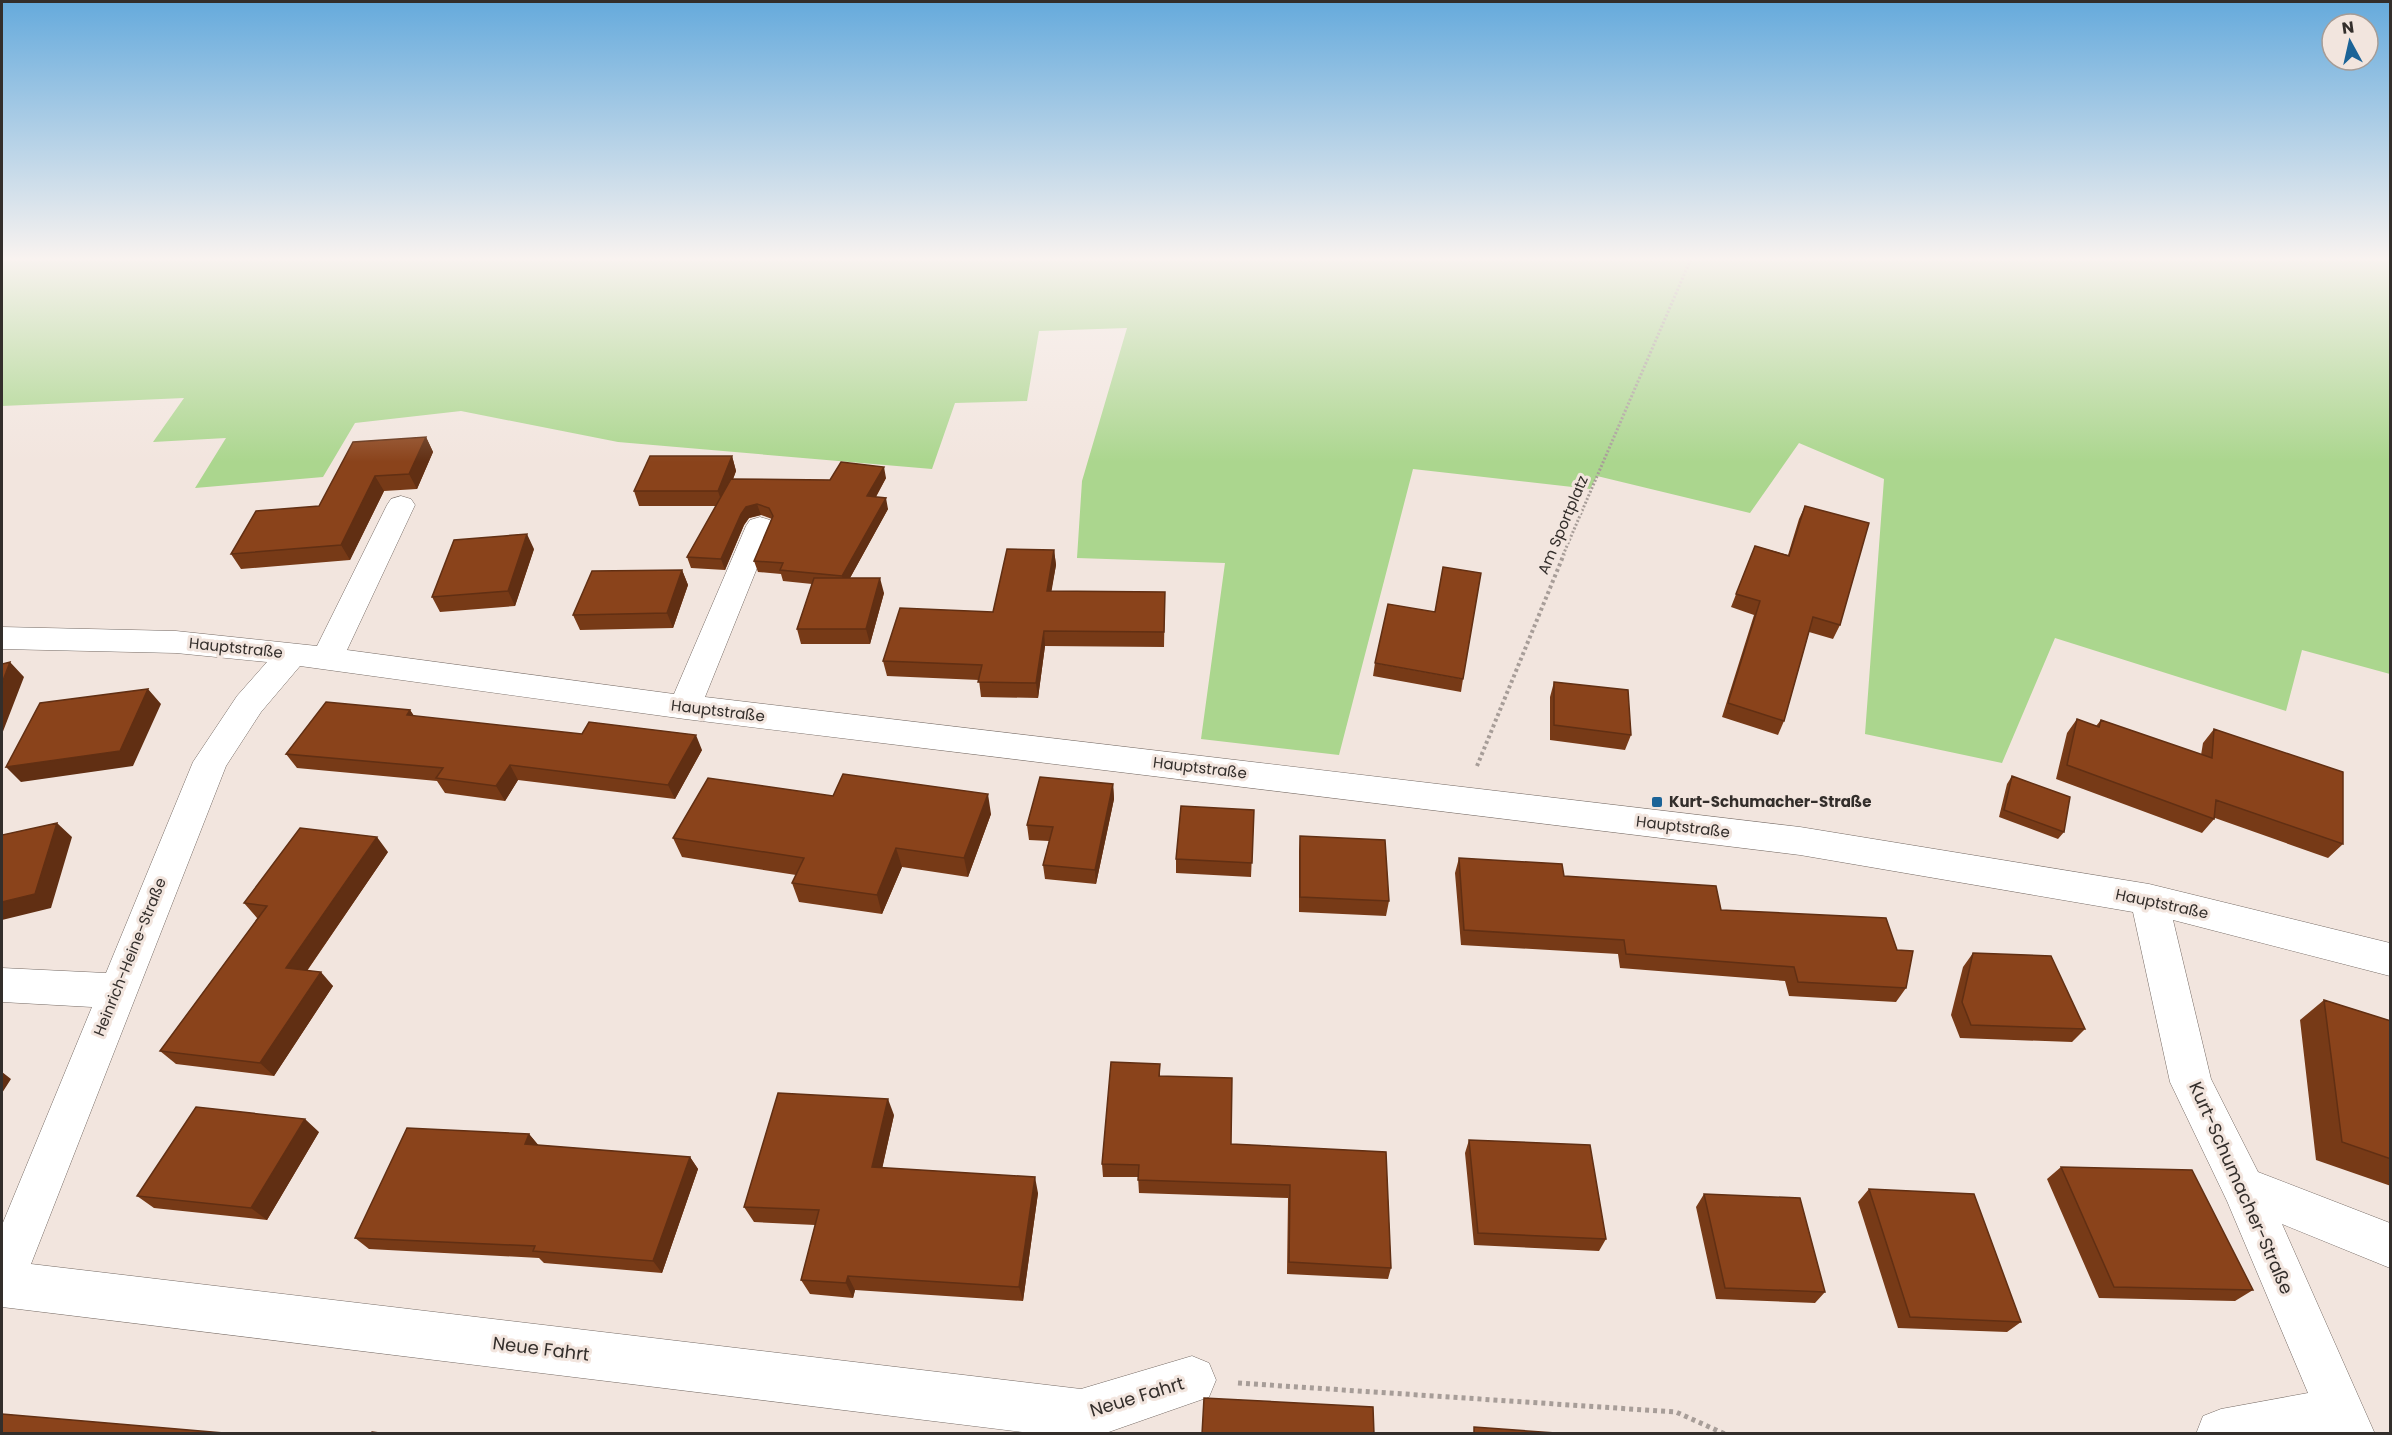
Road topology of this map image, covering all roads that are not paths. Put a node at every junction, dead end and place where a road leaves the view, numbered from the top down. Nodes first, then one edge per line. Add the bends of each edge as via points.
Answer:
1 (401, 505) dead end
2 (760, 526) dead end
3 (2, 638) edge
4 (310, 656) junction
5 (685, 707) junction
6 (2149, 899) junction
7 (2391, 959) edge
8 (2, 985) edge
9 (116, 991) junction
10 (2242, 1187) junction
11 (2391, 1245) edge
12 (2, 1279) edge
13 (2, 1284) edge
14 (1192, 1380) road end
15 (2345, 1423) edge
16 (1080, 1424) edge
17 (2221, 1434) edge

1 - 4 street, Heinrich-Heine-Straße
2 - 5 street
3 - 4 street, Hauptstraße via 176,642
4 - 5 street, Hauptstraße
4 - 9 street, Heinrich-Heine-Straße via 249,704 210,762
5 - 6 street, Hauptstraße via 1800,841
6 - 7 street, Hauptstraße
6 - 10 street, Kurt-Schumacher-Straße via 2191,1082
8 - 9 street
9 - 12 street, Heinrich-Heine-Straße
10 - 11 street
10 - 15 street, Kurt-Schumacher-Straße
13 - 16 street, Neue Fahrt
14 - 16 street, Neue Fahrt
15 - 17 street

